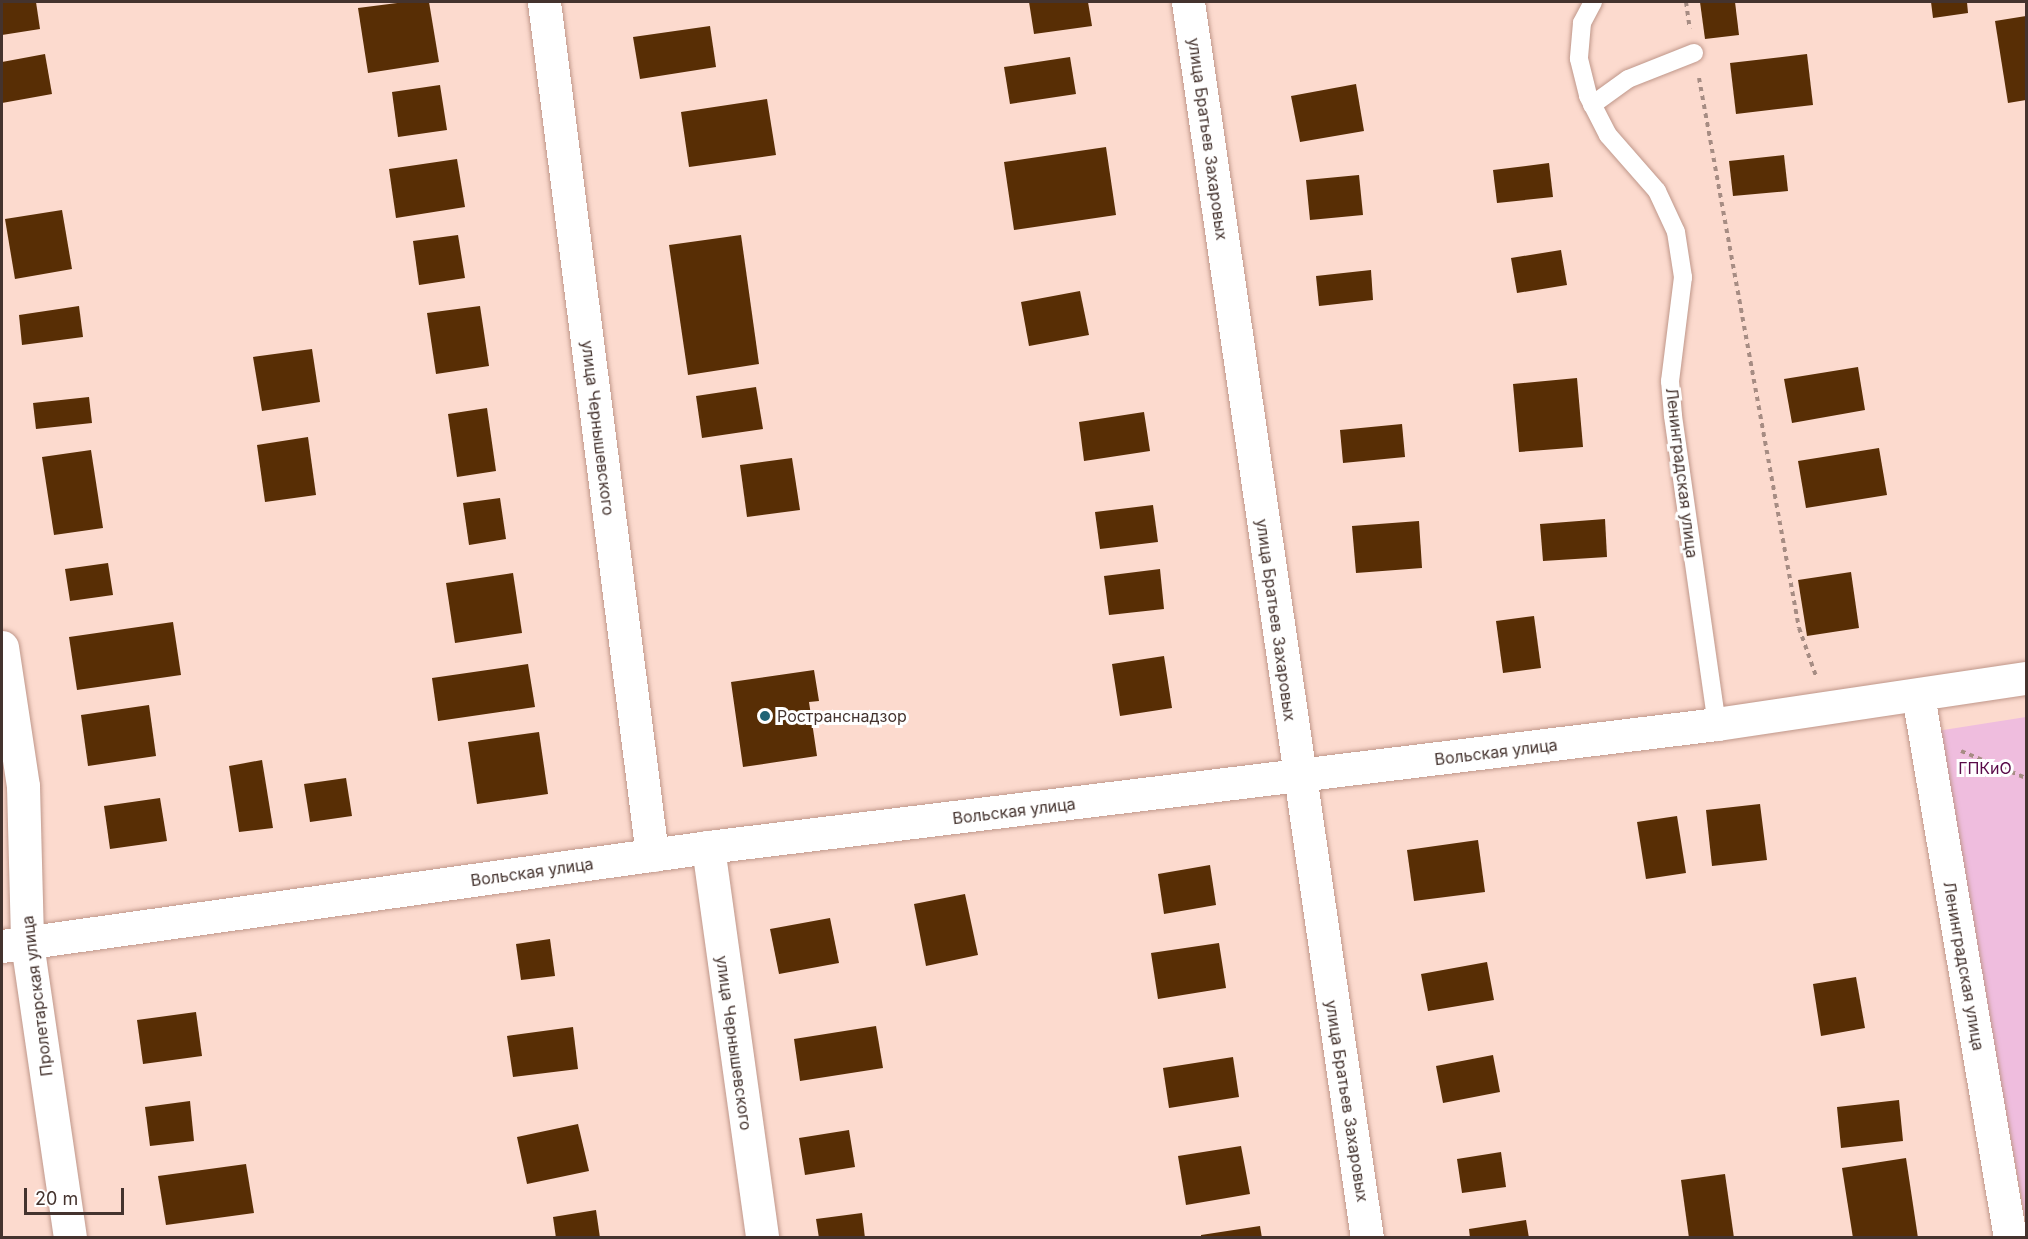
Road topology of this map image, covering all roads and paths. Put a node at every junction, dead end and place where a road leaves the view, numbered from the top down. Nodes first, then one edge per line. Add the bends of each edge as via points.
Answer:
1 (544, 2) edge
2 (1188, 2) edge
3 (1593, 2) edge
4 (1686, 2) edge
5 (1694, 53) junction
6 (1592, 105) junction
7 (2, 647) edge
8 (2026, 678) edge
9 (1918, 695) junction
10 (1828, 708) junction
11 (1717, 724) junction
12 (1925, 736) junction
13 (1298, 777) junction
14 (2026, 778) edge
15 (708, 847) junction
16 (651, 855) junction
17 (14, 944) edge
18 (70, 1238) edge
19 (762, 1238) edge
20 (1367, 1238) edge
21 (2010, 1238) edge

1 - 16 street, улица Чернышевского
2 - 13 street, улица Братьев Захаровых
3 - 6 lane, Ленинградская улица via 1582,23 1579,59
4 - 5 path
5 - 6 lane via 1628,79
5 - 10 path via 1799,628
6 - 11 lane, Ленинградская улица via 1608,135 1657,191 1676,232 1683,277 1670,381 1672,416
7 - 17 street, Пролетарская улица via 23,786
8 - 9 street, Вольская улица
9 - 10 street, Вольская улица
9 - 12 street, Ленинградская улица
10 - 11 street, Вольская улица
11 - 13 street, Вольская улица
12 - 14 path
12 - 21 street, Ленинградская улица
13 - 15 street, Вольская улица
13 - 20 street, улица Братьев Захаровых
15 - 16 street, Вольская улица
15 - 19 street, улица Чернышевского
16 - 17 street, Вольская улица
17 - 18 street, Пролетарская улица

